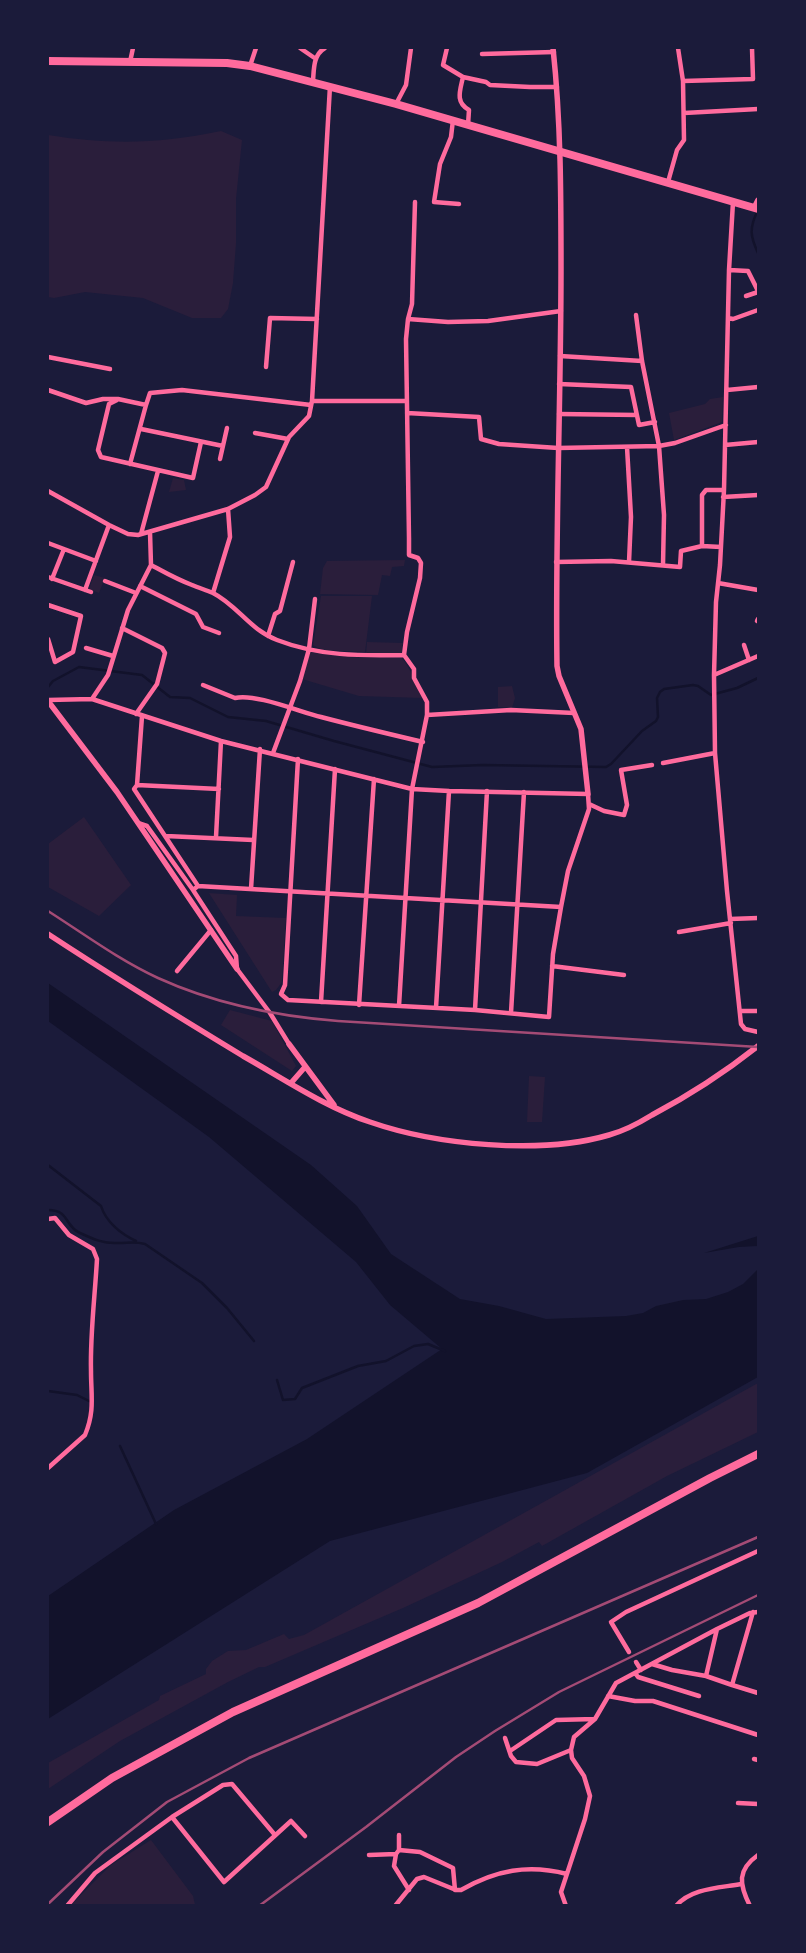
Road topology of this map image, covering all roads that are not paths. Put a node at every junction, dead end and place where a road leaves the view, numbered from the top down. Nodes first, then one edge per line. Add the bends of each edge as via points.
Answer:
1 (133, 48) edge
2 (256, 48) edge
3 (300, 48) edge
4 (324, 48) edge
5 (411, 48) edge
6 (447, 48) edge
7 (678, 48) edge
8 (752, 48) edge
9 (554, 50) edge
10 (752, 53) junction
11 (758, 53) edge
12 (482, 54) dead end
13 (316, 58) junction
14 (48, 61) edge
15 (130, 62) junction
16 (250, 66) junction
17 (463, 77) junction
18 (313, 81) junction
19 (683, 81) junction
20 (330, 86) junction
21 (557, 87) junction
22 (396, 104) junction
23 (758, 109) edge
24 (684, 113) junction
25 (453, 120) junction
26 (468, 125) junction
27 (560, 151) junction
28 (668, 182) junction
29 (758, 200) edge
30 (415, 202) dead end
31 (733, 202) junction
32 (459, 204) dead end
33 (757, 208) edge
34 (729, 270) junction
35 (758, 292) edge
36 (746, 296) dead end
37 (758, 310) edge
38 (561, 311) junction
39 (636, 315) dead end
40 (728, 318) junction
41 (316, 319) junction
42 (408, 319) junction
43 (560, 356) junction
44 (48, 357) edge
45 (642, 361) junction
46 (266, 367) dead end
47 (110, 369) dead end
48 (559, 384) junction
49 (758, 387) edge
50 (48, 390) edge
51 (726, 390) junction
52 (118, 399) junction
53 (407, 401) junction
54 (312, 403) junction
55 (146, 405) junction
56 (407, 413) junction
57 (559, 414) junction
58 (637, 415) junction
59 (655, 422) junction
60 (726, 425) junction
61 (140, 428) junction
62 (227, 428) dead end
63 (256, 433) dead end
64 (288, 439) junction
65 (201, 442) junction
66 (758, 442) edge
67 (725, 445) junction
68 (223, 446) junction
69 (659, 446) junction
70 (627, 447) junction
71 (558, 448) junction
72 (220, 459) dead end
73 (130, 464) junction
74 (158, 471) junction
75 (724, 490) junction
76 (48, 491) edge
77 (758, 495) edge
78 (723, 497) junction
79 (228, 509) junction
80 (109, 525) junction
81 (150, 532) junction
82 (141, 534) junction
83 (48, 542) edge
84 (702, 546) junction
85 (721, 547) junction
86 (64, 548) junction
87 (96, 561) junction
88 (293, 562) dead end
89 (556, 562) junction
90 (629, 562) junction
91 (662, 565) junction
92 (150, 566) junction
93 (50, 578) edge
94 (105, 581) dead end
95 (718, 583) junction
96 (140, 586) junction
97 (85, 590) junction
98 (758, 590) edge
99 (92, 592) dead end
100 (136, 593) junction
101 (213, 593) junction
102 (315, 599) dead end
103 (48, 605) edge
104 (122, 628) junction
105 (219, 633) dead end
106 (268, 636) junction
107 (48, 639) edge
108 (744, 645) dead end
109 (86, 648) dead end
110 (309, 649) junction
111 (404, 655) junction
112 (113, 656) junction
113 (758, 656) edge
114 (749, 660) junction
115 (714, 675) junction
116 (203, 685) dead end
117 (92, 699) junction
118 (48, 701) edge
119 (290, 708) junction
120 (574, 713) junction
121 (139, 715) junction
122 (427, 715) junction
123 (221, 741) junction
124 (423, 742) junction
125 (260, 749) junction
126 (273, 753) junction
127 (715, 753) junction
128 (298, 759) junction
129 (663, 763) dead end
130 (652, 765) dead end
131 (335, 769) junction
132 (374, 779) junction
133 (137, 785) junction
134 (218, 789) junction
135 (412, 789) junction
136 (449, 791) junction
137 (487, 791) junction
138 (524, 792) junction
139 (588, 794) junction
140 (589, 804) junction
141 (138, 823) junction
142 (166, 836) junction
143 (216, 838) junction
144 (253, 840) junction
145 (198, 886) junction
146 (251, 889) junction
147 (193, 890) junction
148 (290, 891) junction
149 (328, 894) junction
150 (366, 897) junction
151 (404, 899) junction
152 (442, 901) junction
153 (480, 903) junction
154 (517, 905) junction
155 (561, 907) junction
156 (758, 918) edge
157 (731, 921) junction
158 (211, 930) junction
159 (679, 932) dead end
160 (48, 934) edge
161 (552, 966) junction
162 (237, 969) junction
163 (177, 970) dead end
164 (624, 975) dead end
165 (321, 1002) junction
166 (359, 1005) junction
167 (399, 1006) junction
168 (436, 1008) junction
169 (474, 1010) junction
170 (740, 1011) junction
171 (758, 1011) edge
172 (511, 1013) junction
173 (758, 1032) edge
174 (290, 1044) joint
175 (758, 1046) edge
176 (305, 1067) junction
177 (291, 1083) junction
178 (336, 1108) junction
179 (48, 1219) edge
180 (758, 1454) edge
181 (48, 1468) edge
182 (758, 1551) edge
183 (756, 1612) edge
184 (717, 1629) junction
185 (629, 1652) dead end
186 (636, 1662) dead end
187 (652, 1664) junction
188 (641, 1670) junction
189 (635, 1673) junction
190 (706, 1676) junction
191 (732, 1685) junction
192 (758, 1693) edge
193 (608, 1696) junction
194 (699, 1696) dead end
195 (594, 1719) junction
196 (758, 1735) edge
197 (505, 1738) dead end
198 (571, 1750) junction
199 (510, 1751) junction
200 (738, 1803) dead end
201 (758, 1804) edge
202 (172, 1818) junction
203 (48, 1822) edge
204 (275, 1835) junction
205 (399, 1835) dead end
206 (305, 1836) dead end
207 (398, 1852) junction
208 (369, 1855) dead end
209 (758, 1855) edge
210 (567, 1874) junction
211 (741, 1884) junction
212 (409, 1890) junction
213 (454, 1890) junction
214 (67, 1906) edge
215 (395, 1906) edge
216 (566, 1906) edge
217 (676, 1906) edge
218 (750, 1906) edge

1 - 15 street
2 - 16 street
3 - 13 street
4 - 13 street
5 - 22 street via 406,85
6 - 17 street via 443,65
7 - 19 street
8 - 10 street
9 - 12 street
9 - 21 street
10 - 11 street
10 - 19 street via 753,79
13 - 18 street
14 - 15 highway
15 - 16 highway
16 - 18 highway
17 - 21 street via 490,85
17 - 26 street via 459,98 462,106 469,110
18 - 20 highway
19 - 24 street
20 - 22 highway
20 - 41 street
21 - 27 street
22 - 25 highway
23 - 24 street
24 - 28 street via 684,140 677,150
25 - 26 highway
25 - 32 street via 451,137 440,164 434,202
26 - 27 highway
27 - 28 highway
27 - 38 street
28 - 31 highway
29 - 33 street
30 - 42 street via 412,304
31 - 33 highway
31 - 34 street
34 - 35 street via 748,271
34 - 40 street
35 - 36 street
37 - 40 street via 734,319
38 - 42 street via 488,321
38 - 43 street
39 - 45 street
40 - 51 street
41 - 46 street via 270,318
41 - 54 street
42 - 53 street
43 - 45 street
43 - 48 street
44 - 47 street
45 - 59 street
48 - 57 street
48 - 58 street via 631,387
49 - 51 street
50 - 52 street via 86,403
51 - 60 street
52 - 55 street
52 - 73 street via 109,404 98,450 101,457
53 - 54 street
53 - 56 street
54 - 55 street via 182,390 150,393
54 - 64 street via 309,416
55 - 61 street
56 - 71 street via 479,417 481,439 499,444
56 - 111 street via 409,555 421,563
57 - 58 street
57 - 71 street
58 - 59 street via 639,425
59 - 69 street
60 - 67 street
60 - 69 street
61 - 65 street
61 - 73 street
62 - 68 street
63 - 64 street
64 - 79 street via 266,487
65 - 68 street
65 - 74 street via 193,478
66 - 67 street
67 - 75 street
68 - 72 street
69 - 70 street
69 - 91 street via 664,515
70 - 71 street
70 - 90 street via 631,517
71 - 89 street
73 - 74 street
74 - 82 street
75 - 78 street
75 - 84 street via 706,490 702,495
76 - 80 street
77 - 78 street
78 - 85 street
79 - 81 street
79 - 101 street via 230,537
80 - 82 street via 128,534
80 - 87 street
81 - 82 street
81 - 92 street
83 - 86 street
84 - 85 street
84 - 91 street via 681,551 680,567
85 - 95 street
86 - 87 street
86 - 93 street
87 - 97 street
88 - 106 street via 280,611 275,614
89 - 90 street
89 - 120 street via 559,676
90 - 91 street
92 - 96 street
92 - 101 street
93 - 97 street
94 - 100 street
95 - 98 street
95 - 115 street
96 - 100 street
96 - 105 street via 196,614 203,627
97 - 99 street
100 - 104 street
101 - 106 street
102 - 110 street
103 - 107 street via 81,616 73,652 55,662
104 - 112 street
104 - 121 street via 162,648 165,653 156,684
106 - 110 street
108 - 114 street
109 - 112 street
110 - 111 street via 354,656
110 - 119 street
111 - 122 street via 414,669 414,678 426,702
112 - 117 street via 108,675
113 - 114 street
114 - 115 street
115 - 127 street
116 - 119 street via 235,698
117 - 118 street
117 - 121 street
118 - 141 street via 119,791
119 - 124 street
119 - 126 street
120 - 122 street via 511,710
120 - 139 street via 581,729
121 - 123 street
121 - 133 street
122 - 124 street
123 - 125 street
123 - 134 street
124 - 135 street
125 - 126 street
125 - 144 street
126 - 128 street
127 - 129 street
127 - 157 street
128 - 131 street
128 - 148 street
130 - 140 street via 621,770 627,805 624,815
131 - 132 street
131 - 149 street
132 - 135 street
132 - 150 street
133 - 134 street
133 - 142 street via 134,789
134 - 143 street
135 - 136 street
135 - 151 street
136 - 137 street
136 - 152 street
137 - 138 street
137 - 153 street
138 - 139 street
138 - 154 street
139 - 140 street
140 - 155 street via 568,870
141 - 147 street via 147,826
141 - 158 street
142 - 143 street
142 - 145 street
143 - 144 street
144 - 146 street
145 - 146 street
145 - 147 street
146 - 148 street
147 - 162 street via 236,956
148 - 149 street
148 - 165 street via 285,985 281,994 288,1000
149 - 150 street
149 - 165 street
150 - 151 street
150 - 166 street
151 - 152 street
151 - 167 street
152 - 153 street
152 - 168 street
153 - 154 street
153 - 169 street
154 - 155 street
154 - 172 street
155 - 161 street
156 - 157 street
157 - 159 street
157 - 170 street
158 - 162 street
158 - 163 street
160 - 177 street via 136,991
161 - 164 street
161 - 172 street via 549,1016
162 - 174 street
165 - 166 street
166 - 167 street
167 - 168 street
168 - 169 street
169 - 172 street
170 - 171 street
170 - 173 street via 741,1024 745,1029
174 - 176 street
175 - 178 street via 726,1071 638,1123 610,1135 584,1140 508,1145 449,1140 388,1128
176 - 177 street
176 - 178 street
177 - 178 street
179 - 181 street via 55,1218 70,1235 93,1249 97,1259 91,1371 93,1400 88,1428 85,1435
180 - 203 highway via 478,1603 233,1712 112,1778
182 - 185 street via 611,1622
183 - 184 street
183 - 191 street
184 - 187 street
184 - 190 street
186 - 188 street
187 - 188 street
187 - 190 street
188 - 189 street
189 - 193 street via 616,1683
189 - 194 street via 638,1677
190 - 191 street
191 - 192 street
193 - 195 street
193 - 196 street via 653,1701
195 - 198 street via 574,1737
195 - 199 street via 556,1720
197 - 199 street
198 - 199 street via 537,1764 516,1762
198 - 210 street via 590,1796
200 - 201 street
202 - 204 street via 223,1785 232,1784
202 - 204 street via 224,1882
202 - 214 street via 95,1873
204 - 206 street via 291,1821
205 - 207 street
207 - 208 street
207 - 212 street via 394,1866
207 - 213 street via 420,1852 452,1868
209 - 211 street via 742,1873
210 - 213 street via 548,1869 493,1874 462,1890
210 - 216 street via 561,1892
211 - 217 street via 699,1892
211 - 218 street
212 - 213 street via 417,1879 424,1877
212 - 215 street

